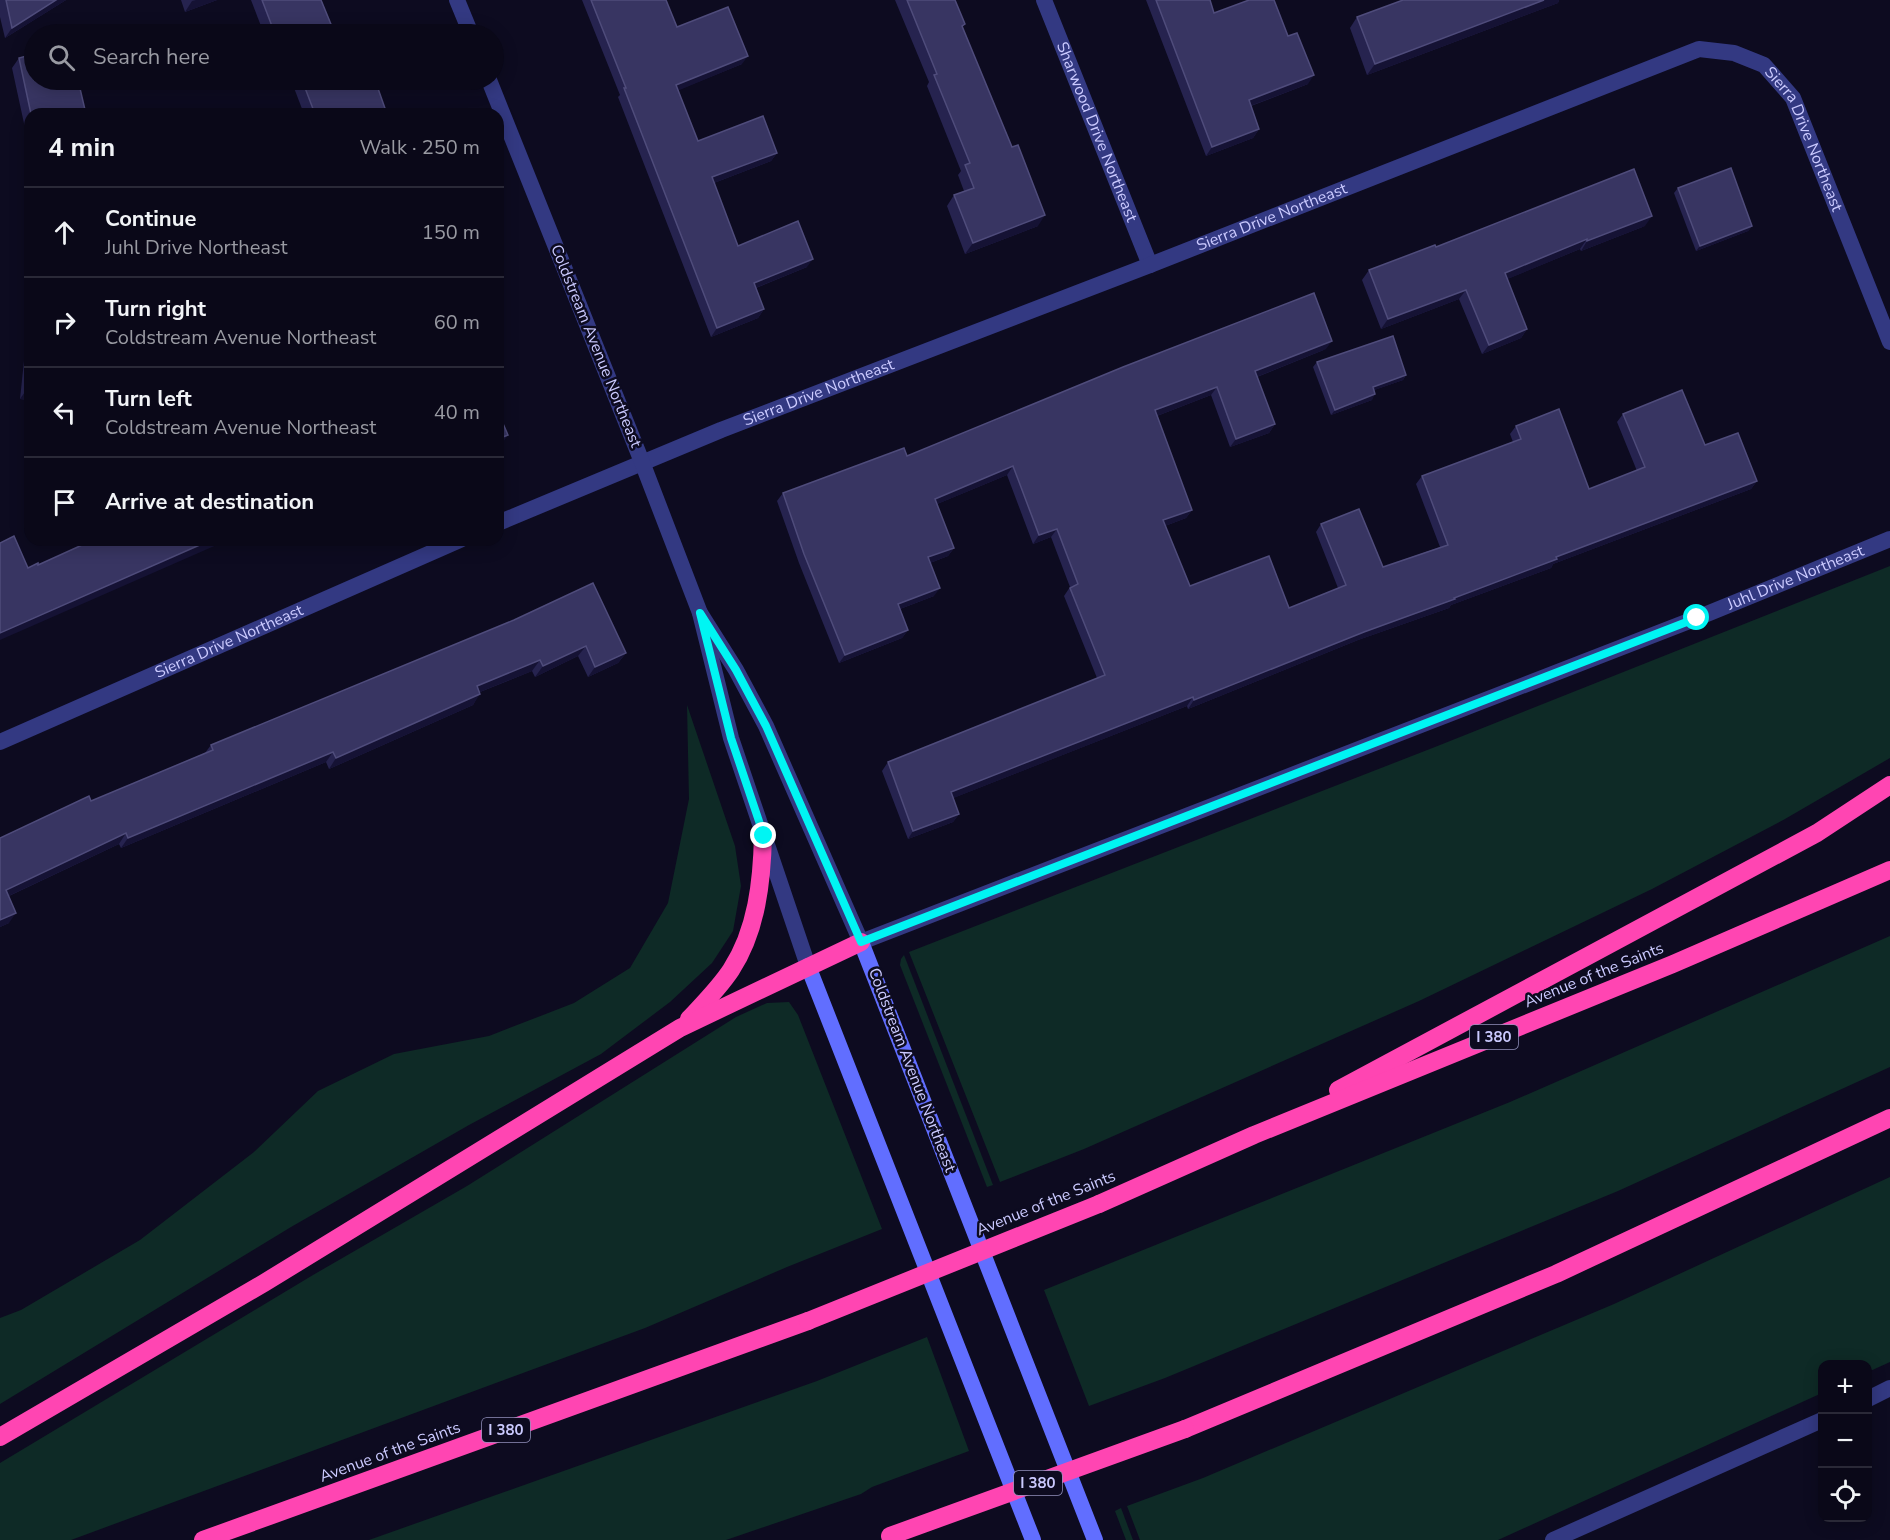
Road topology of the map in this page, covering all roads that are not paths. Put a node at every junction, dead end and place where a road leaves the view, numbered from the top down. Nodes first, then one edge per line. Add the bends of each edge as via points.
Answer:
1 (458, 0) edge
2 (1044, 0) edge
3 (467, 24) edge
4 (493, 90) edge
5 (500, 108) edge
6 (504, 117) edge
7 (1150, 265) junction
8 (1890, 342) edge
9 (642, 462) junction
10 (504, 520) edge
11 (1890, 539) edge
12 (446, 546) edge
13 (700, 613) junction
14 (0, 742) edge
15 (1890, 785) edge
16 (764, 836) junction
17 (1890, 870) edge
18 (861, 942) junction
19 (808, 966) junction
20 (680, 1028) junction
21 (1890, 1118) edge
22 (1254, 1134) junction
23 (1890, 1388) edge
24 (1872, 1397) edge
25 (1818, 1422) edge
26 (0, 1437) edge
27 (885, 1538) edge
28 (203, 1540) edge
29 (1033, 1540) edge
30 (1095, 1540) edge
31 (1554, 1540) edge

1 - 3 street
2 - 7 street, Sharwood Drive Northeast
4 - 5 street, Coldstream Avenue Northeast
6 - 9 street, Coldstream Avenue Northeast
7 - 8 street, Sierra Drive Northeast via 1700,49 1734,53 1764,65 1793,98
7 - 9 street, Sierra Drive Northeast
9 - 10 street, Sierra Drive Northeast
9 - 13 street, Coldstream Avenue Northeast
11 - 18 street, Juhl Drive Northeast via 1697,618
12 - 14 street, Sierra Drive Northeast
13 - 16 street, Coldstream Avenue Northeast via 731,738
13 - 18 street, Coldstream Avenue Northeast via 766,726
15 - 22 highway via 1817,833
16 - 19 street, Coldstream Avenue Northeast
16 - 20 highway via 762,874 748,934 717,990
17 - 22 highway, Avenue of the Saints / I 380 via 1673,964
18 - 19 highway
18 - 30 main road, Coldstream Avenue Northeast
19 - 20 highway
19 - 29 main road, Coldstream Avenue Northeast
20 - 26 highway via 264,1283
21 - 27 highway, I 380, bridge via 1556,1274 1185,1429
22 - 28 highway, Avenue of the Saints / I 380, bridge via 1099,1204 808,1321
23 - 24 street
25 - 31 street

